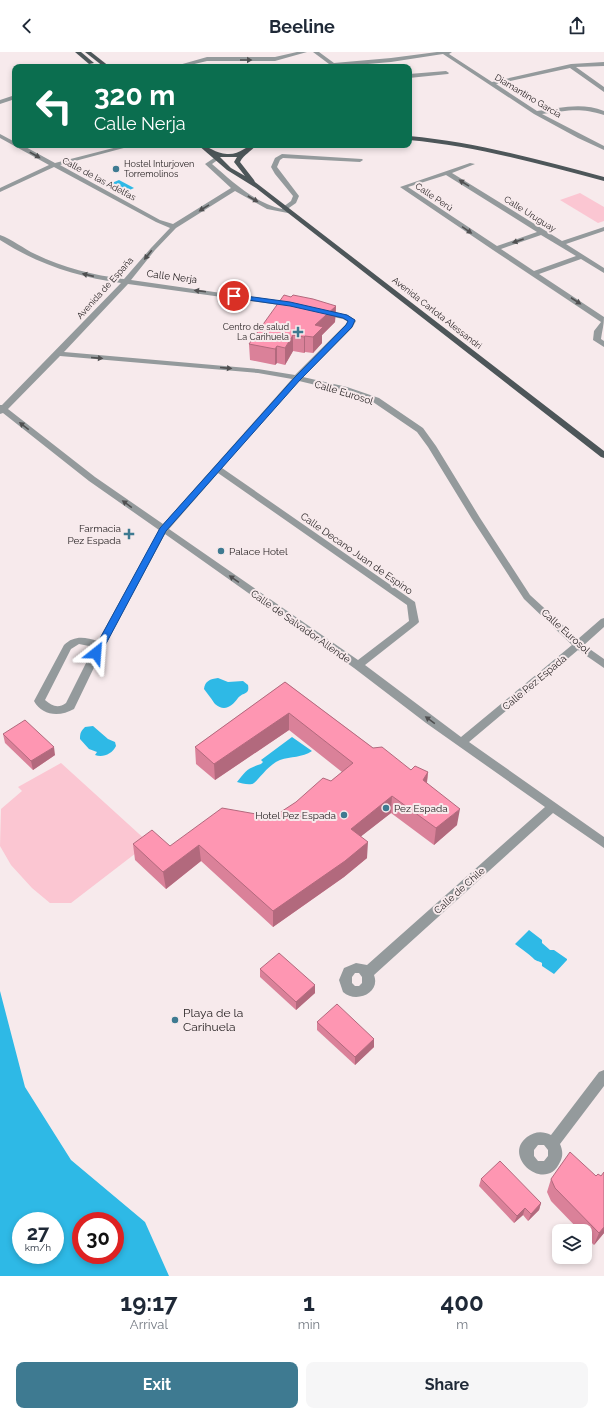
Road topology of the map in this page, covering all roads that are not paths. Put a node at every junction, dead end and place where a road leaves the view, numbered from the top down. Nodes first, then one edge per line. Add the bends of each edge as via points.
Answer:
1 (78, 52) edge
2 (88, 52) edge
3 (207, 52) edge
4 (218, 52) edge
5 (304, 52) edge
6 (316, 52) edge
7 (447, 52) edge
8 (207, 59) junction
9 (92, 64) edge
10 (103, 64) edge
11 (187, 64) edge
12 (332, 64) edge
13 (345, 64) edge
14 (604, 64) edge
15 (571, 66) junction
16 (446, 73) dead end
17 (412, 76) edge
18 (490, 84) junction
19 (604, 90) edge
20 (12, 98) edge
21 (0, 102) edge
22 (604, 113) edge
23 (536, 114) junction
24 (412, 133) edge
25 (0, 136) edge
26 (412, 138) edge
27 (12, 143) edge
28 (22, 148) edge
29 (120, 148) edge
30 (204, 148) edge
31 (250, 148) edge
32 (604, 148) edge
33 (211, 153) junction
34 (242, 153) junction
35 (216, 159) junction
36 (360, 160) dead end
37 (472, 164) dead end
38 (54, 165) junction
39 (446, 172) junction
40 (604, 174) edge
41 (604, 179) edge
42 (258, 187) junction
43 (235, 188) junction
44 (0, 190) edge
45 (288, 211) junction
46 (174, 227) junction
47 (604, 228) edge
48 (542, 232) junction
49 (0, 237) edge
50 (561, 244) junction
51 (495, 249) junction
52 (581, 257) junction
53 (604, 270) edge
54 (534, 273) junction
55 (126, 282) junction
56 (302, 307) edge
57 (314, 310) edge
58 (604, 321) edge
59 (604, 345) edge
60 (58, 354) junction
61 (297, 378) junction
62 (1, 409) edge
63 (604, 455) edge
64 (217, 469) junction
65 (163, 530) junction
66 (604, 621) edge
67 (101, 645) junction
68 (578, 645) junction
69 (604, 664) edge
70 (358, 665) junction
71 (462, 742) junction
72 (552, 806) junction
73 (604, 843) edge
74 (367, 973) dead end
75 (604, 1076) edge
76 (552, 1144) dead end

1 - 9 main road
2 - 10 main road
3 - 8 street
4 - 8 street
8 -> 5 street via 275,59
6 - 12 street
7 - 13 street
7 - 18 street, Diamantino Garcia
8 - 11 street
14 - 15 street
15 - 18 street
15 - 19 street
16 - 17 street
18 - 23 street, Diamantino Garcia
20 - 21 street
22 - 23 street via 587,107
23 - 32 street, Diamantino Garcia
24 - 40 main road via 478,142
25 - 27 street, Calle de las Adelfas
26 - 41 main road via 519,156
28 -> 38 street, Calle de las Adelfas
29 - 38 street
30 - 33 main road, Avenida Carlota Alessandri
31 - 34 main road
33 - 34 main road via 226,156
33 - 35 main road, Avenida Carlota Alessandri
34 - 42 main road, Avenida Carlota Alessandri via 237,162
35 - 42 main road, Avenida Carlota Alessandri
35 - 43 street via 208,164
36 - 45 street via 282,156 277,159 274,167 277,173 296,196
37 - 39 street, Calle Perú
38 - 44 street
38 - 46 street, Calle de las Adelfas
48 -> 39 street, Calle Uruguay
39 -> 51 street, Calle Perú via 403,187
42 - 45 main road, Avenida Carlota Alessandri
43 -> 45 street via 269,208
43 -> 46 street, Avenida de España
45 - 63 main road, Avenida Carlota Alessandri
46 -> 55 street, Avenida de España
47 - 50 street
48 - 50 street, Calle Uruguay
48 -> 51 street
55 -> 49 street, Calle Nerja via 61,269 16,249
50 - 52 street, Calle Uruguay
51 - 54 street, Calle Perú
52 - 53 street, Calle Uruguay
52 - 54 street
54 -> 58 street, Calle Perú
56 -> 55 street, Calle Nerja
55 - 60 street, Avenida de España
57 - 61 street via 352,320
58 - 59 street via 598,331 597,340
60 -> 61 street, Calle Eurosol via 258,371
60 - 62 street, Avenida de España
61 - 64 street
61 - 68 street, Calle Eurosol via 344,389 376,400 420,430 527,597
65 -> 62 street, Calle de Salvador Allende
64 - 65 street
64 - 70 street, Calle Decano Juan de Espino via 412,604 414,622
65 - 67 street
70 -> 65 street, Calle de Salvador Allende
66 - 68 street, Calle Pez Espada
67 - 67 street via 80,640 72,641 39,701 45,708 63,711 70,706
68 - 69 street, Calle Eurosol
68 - 71 street, Calle Pez Espada
71 -> 70 street, Calle de Salvador Allende
71 - 72 street, Calle de Salvador Allende
72 - 73 street, Calle de Salvador Allende
72 - 74 street, Calle de Chile
75 - 76 street

